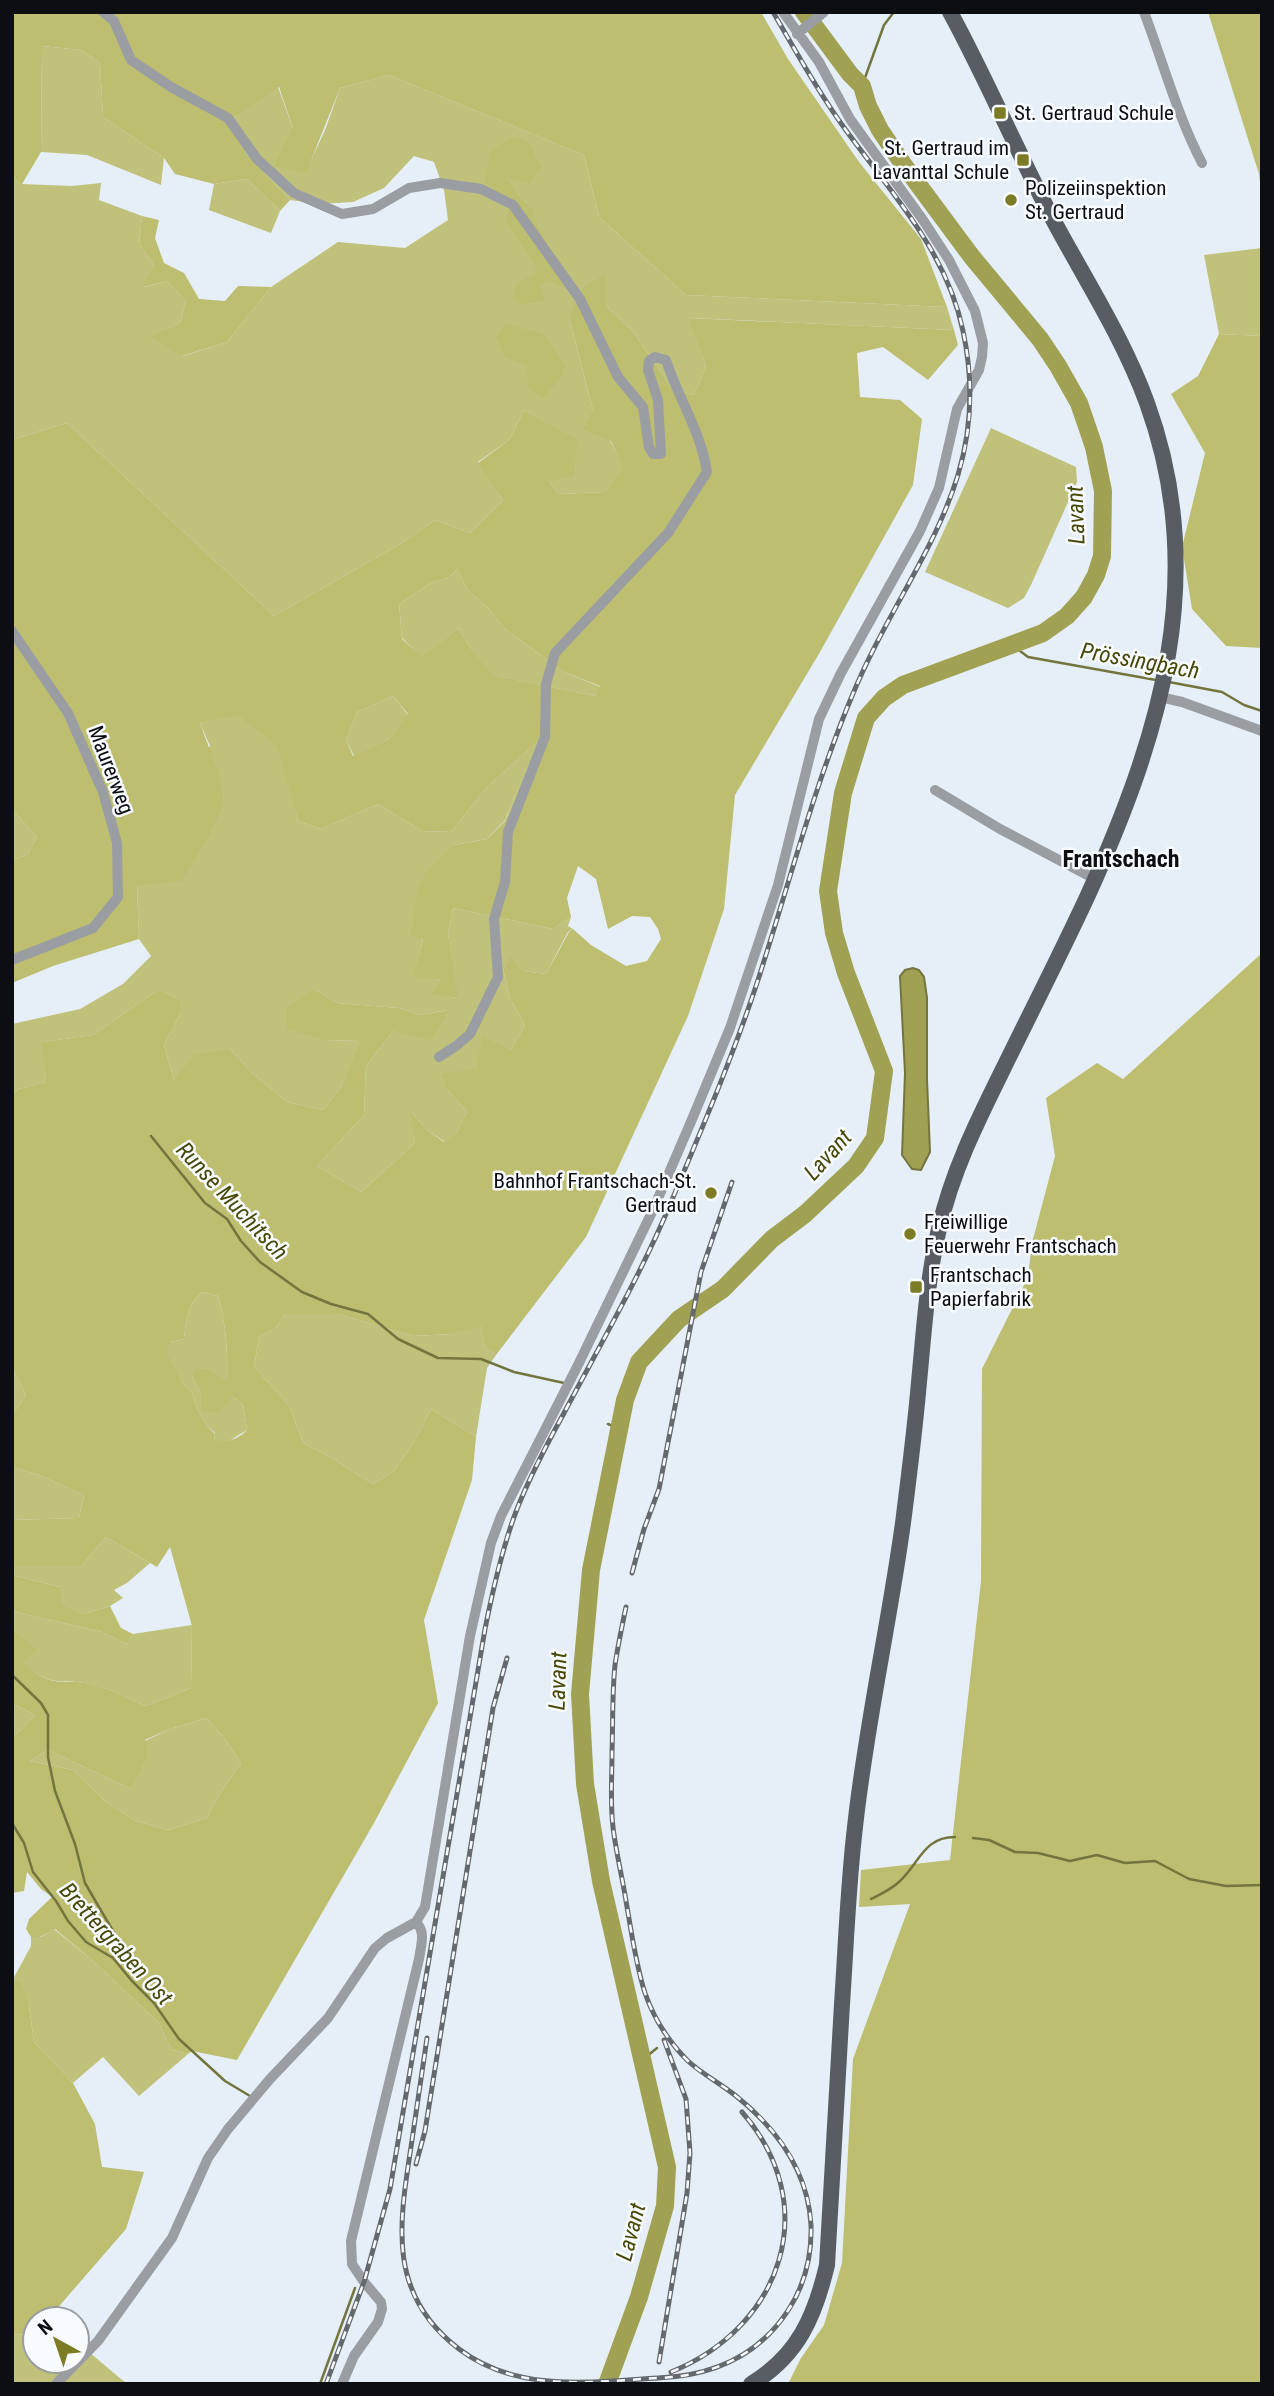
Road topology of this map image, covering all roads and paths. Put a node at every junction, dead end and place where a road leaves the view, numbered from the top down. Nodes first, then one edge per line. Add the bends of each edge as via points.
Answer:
1 (103, 12) edge
2 (783, 12) edge
3 (950, 12) edge
4 (1144, 12) edge
5 (821, 14) edge
6 (799, 32) junction
7 (1202, 163) dead end
8 (12, 631) edge
9 (1162, 686) junction
10 (1262, 731) edge
11 (935, 790) dead end
12 (1095, 879) junction
13 (12, 960) edge
14 (439, 1056) dead end
15 (416, 1922) junction
16 (56, 2384) edge
17 (341, 2384) edge
18 (751, 2384) edge

1 - 14 street via 114,22 131,60 228,118 257,159 293,193 342,214 373,209 409,188 440,183 481,189 513,205 580,299 618,377 643,407 653,454 660,454 658,400 648,370 655,357 666,360 704,451 707,472 668,533 555,653 546,684 545,737 508,832 505,882 494,919 498,977 470,1034
2 - 6 street
3 - 9 main road via 1044,203 1130,363 1156,430 1175,533 1175,591
4 - 7 street via 1186,132
5 - 6 street
6 - 15 street via 850,119 949,260 975,311 982,358 957,409 939,488 920,531 819,719 778,885 730,1028 653,1210 500,1516 470,1636 425,1907
8 - 13 street, Maurerweg via 68,713 103,792 117,843 118,897 93,928
9 - 10 street via 1182,702
9 - 12 main road via 1135,784
11 - 12 street
12 - 18 main road via 970,1135 938,1233 900,1545 855,1828 827,2264 816,2306 801,2337 771,2377
15 - 16 street via 375,1948 328,2018 228,2129 208,2158 172,2238 98,2341
15 - 17 street via 423,1935 419,1959 351,2241 352,2264 381,2302 381,2316

